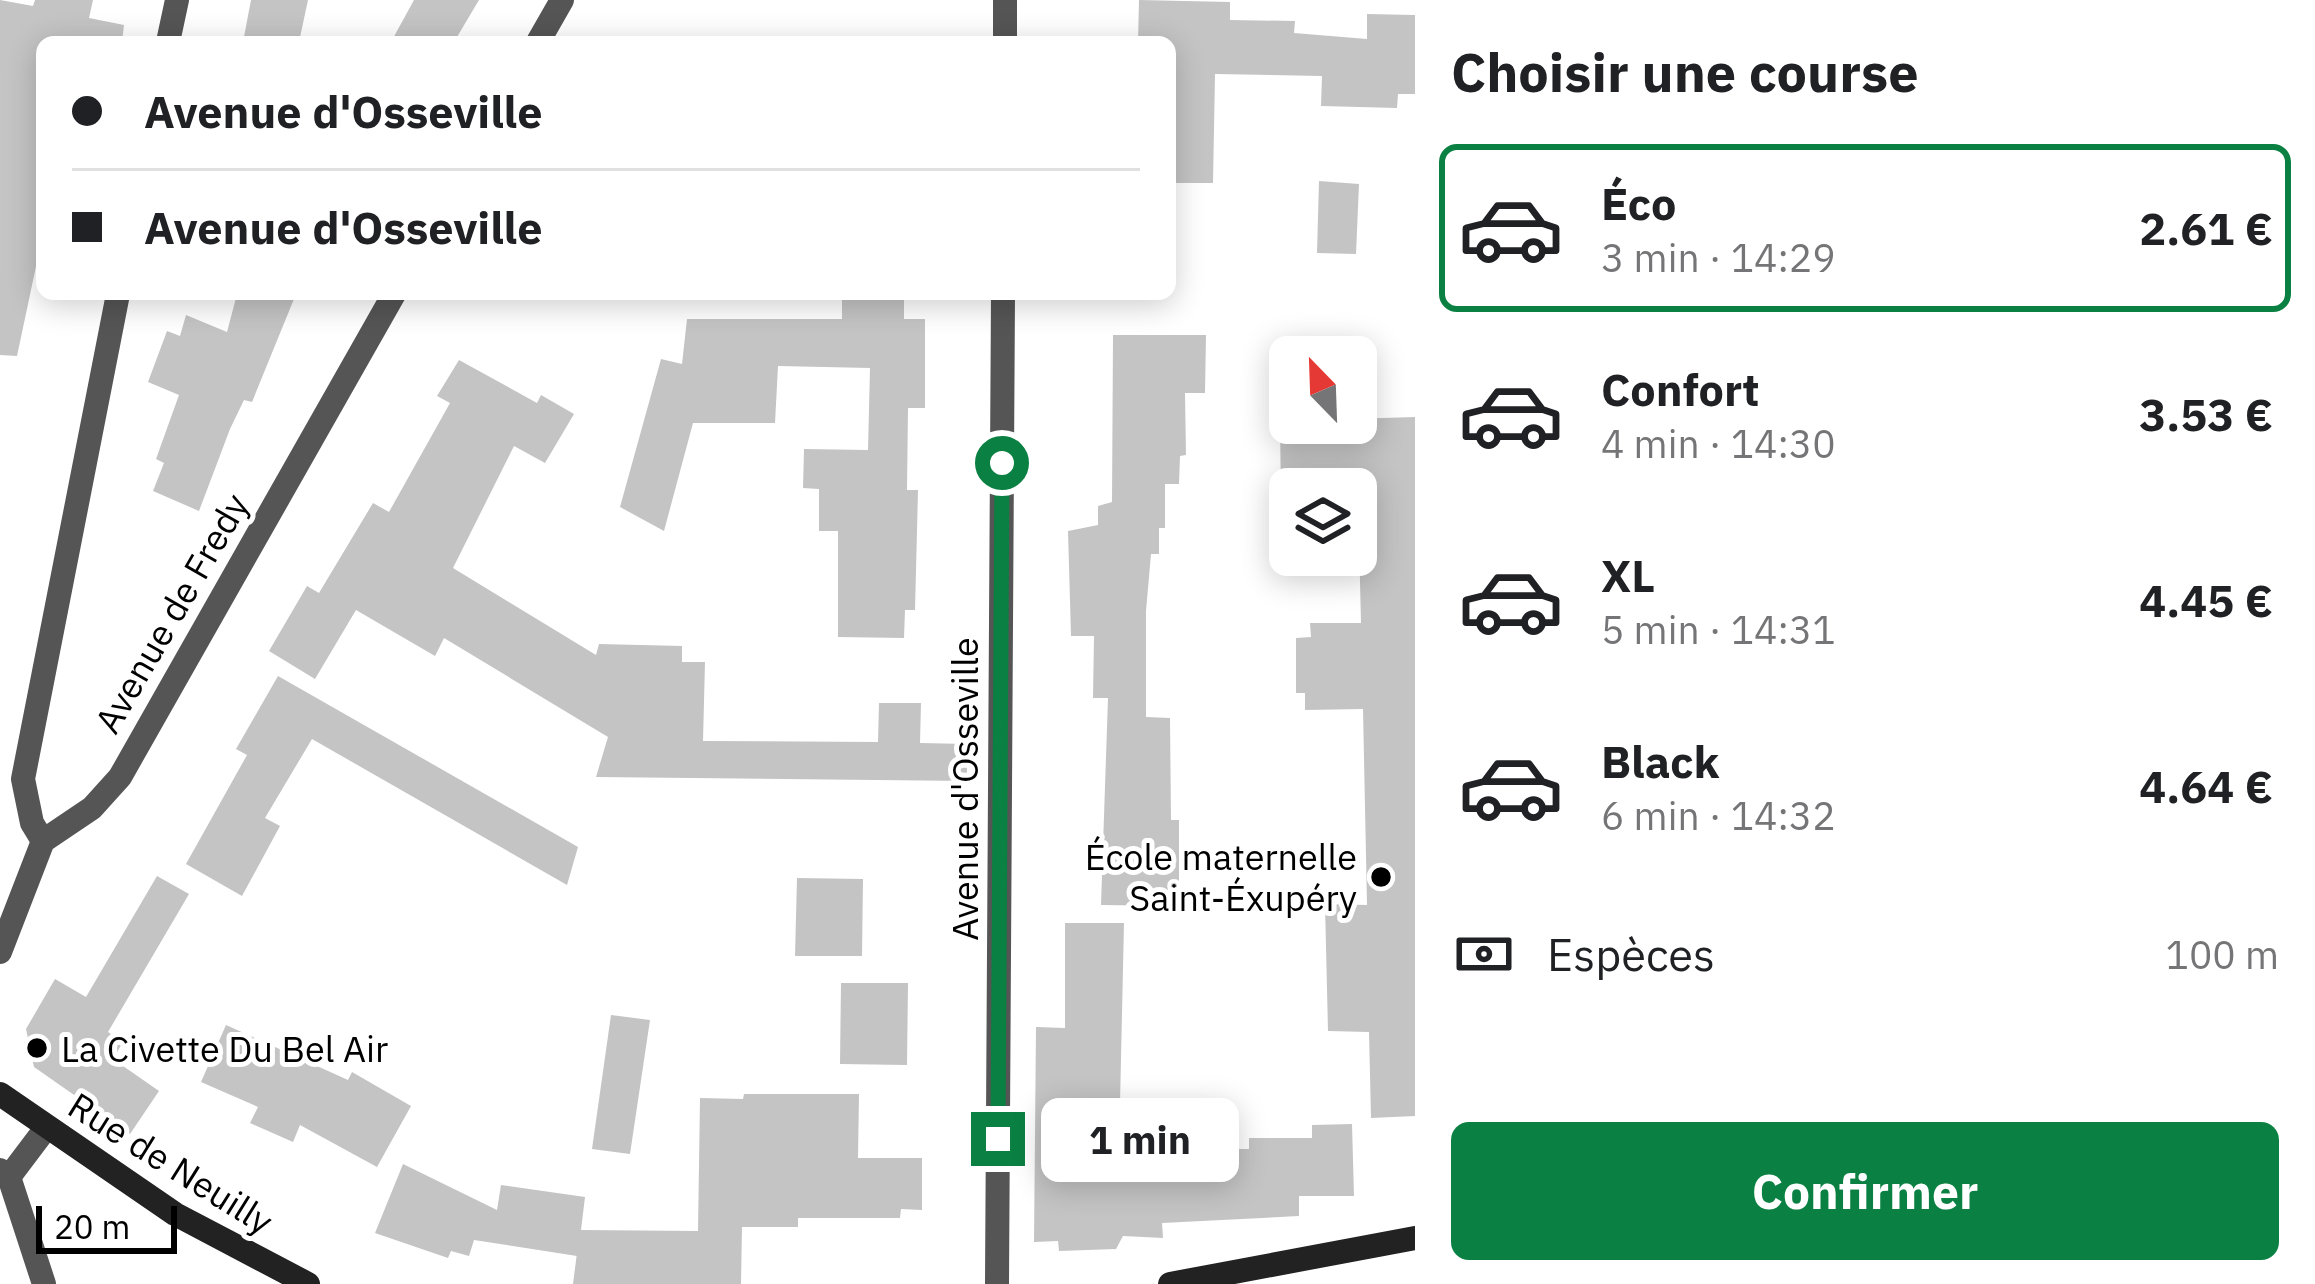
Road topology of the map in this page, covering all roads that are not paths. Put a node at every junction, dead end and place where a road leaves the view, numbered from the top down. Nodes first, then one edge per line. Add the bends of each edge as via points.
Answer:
1 (177, 0) edge
2 (562, 0) edge
3 (1005, 0) edge
4 (169, 36) edge
5 (541, 36) edge
6 (1005, 36) edge
7 (117, 300) edge
8 (391, 300) edge
9 (1003, 300) edge
10 (43, 841) junction
11 (0, 952) edge
12 (0, 1094) edge
13 (46, 1127) junction
14 (4, 1174) edge
15 (1415, 1238) edge
16 (1204, 1281) edge
17 (44, 1284) edge
18 (308, 1284) edge
19 (997, 1284) edge
20 (1170, 1284) edge

1 - 4 street
2 - 5 street
3 - 6 street
7 - 10 street via 23,778
8 - 10 street, Avenue de Fredy via 120,777
9 - 19 street, Avenue d'Osseville
10 - 11 street
12 - 13 main road, Rue de Neuilly
13 - 14 street
13 - 18 main road, Rue de Neuilly via 175,1214
14 - 17 street
15 - 16 main road
16 - 20 main road

